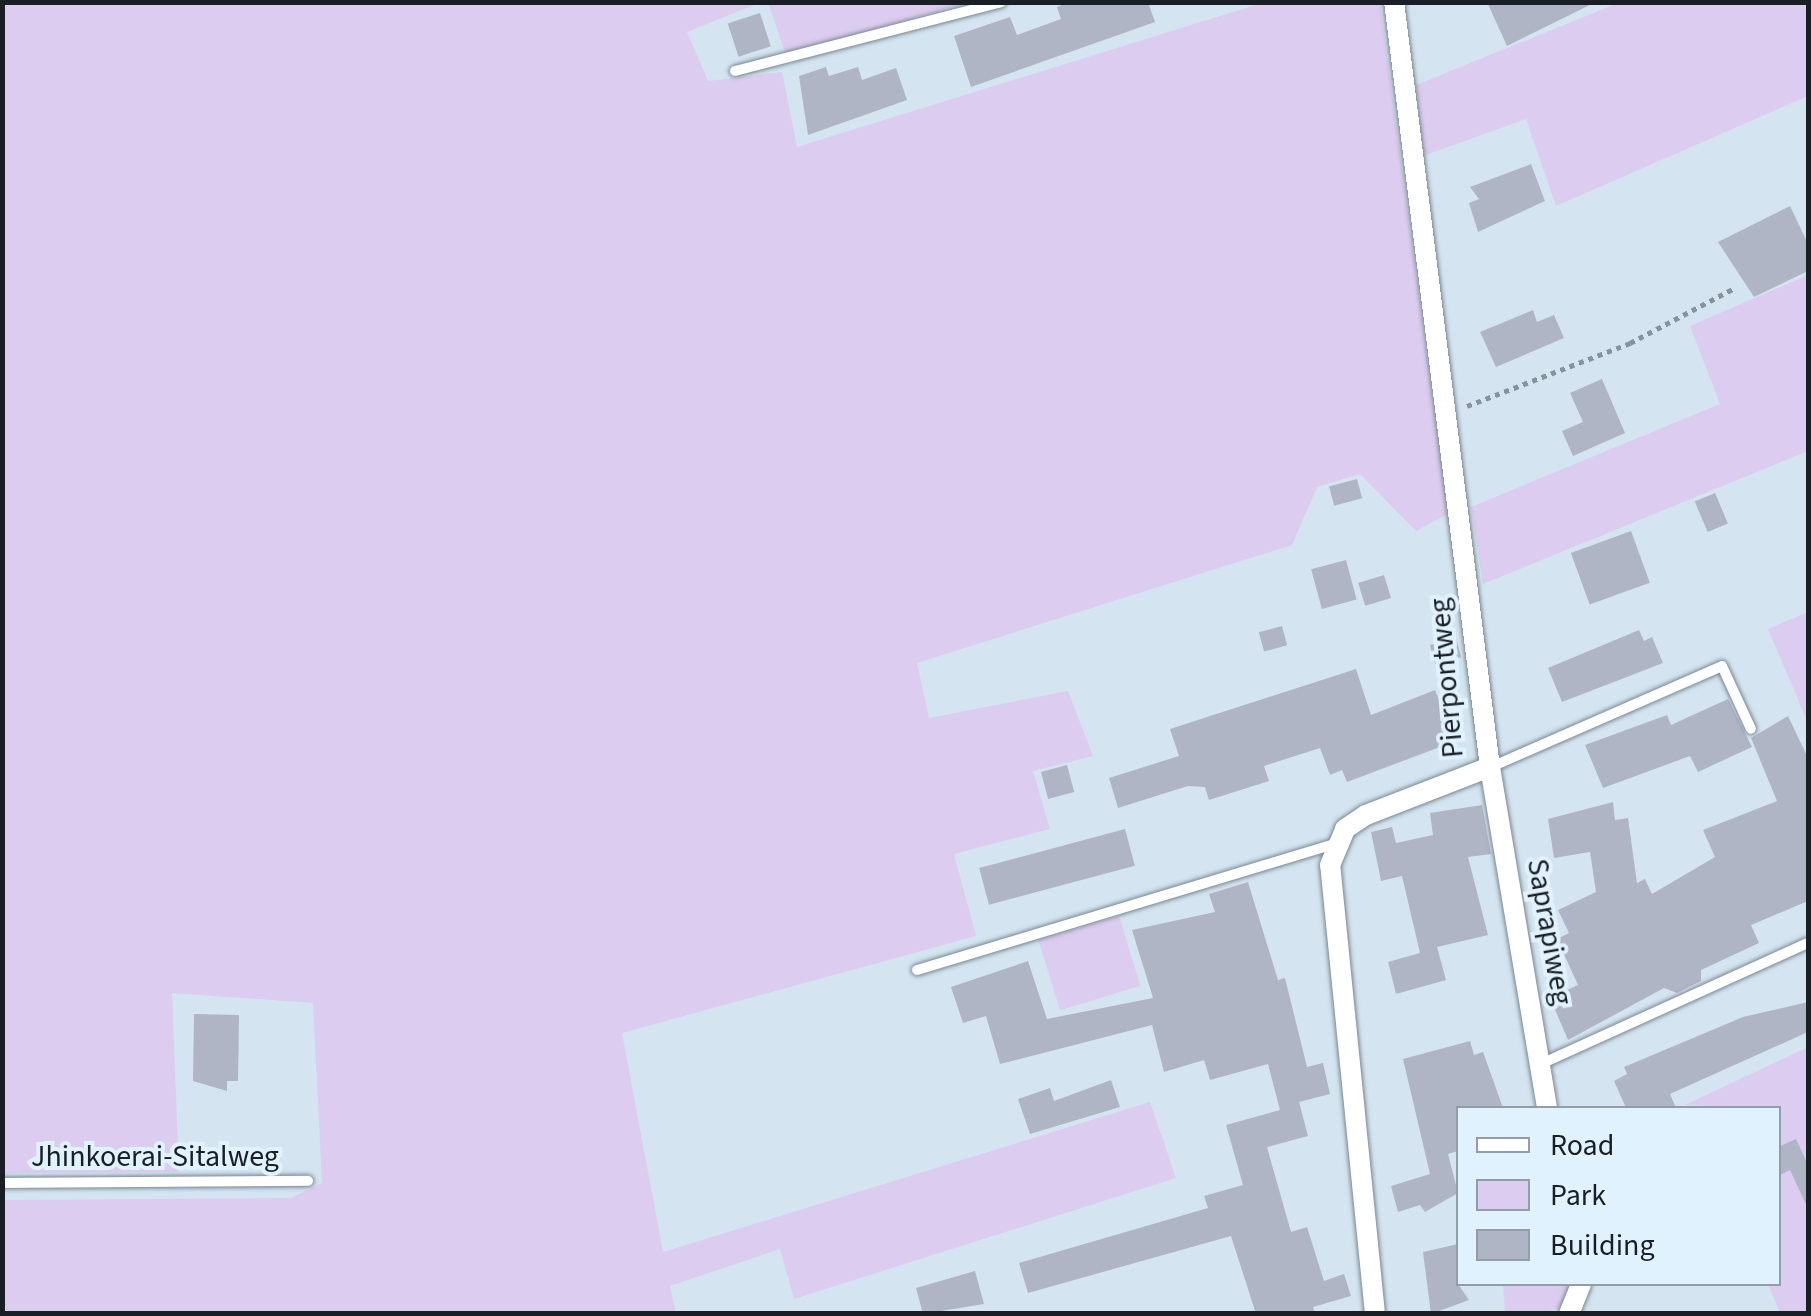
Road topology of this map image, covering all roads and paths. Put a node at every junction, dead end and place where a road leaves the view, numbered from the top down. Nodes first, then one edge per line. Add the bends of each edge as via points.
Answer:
1 (1001, 2) edge
2 (1394, 2) edge
3 (735, 71) dead end
4 (1733, 289) dead end
5 (1448, 407) junction
6 (1751, 729) dead end
7 (1490, 767) junction
8 (1336, 844) junction
9 (1808, 943) edge
10 (916, 970) dead end
11 (1542, 1064) junction
12 (1547, 1106) edge
13 (308, 1181) dead end
14 (2, 1183) edge
15 (1580, 1286) edge
16 (1376, 1314) edge
17 (1569, 1314) edge

1 - 3 lane
2 - 5 street, Pierpontweg
4 - 5 path via 1613,350 1479,405
5 - 7 street, Pierpontweg
6 - 7 lane via 1722,666
7 - 8 street, Pierpontweg via 1366,815
7 - 11 street, Saprapiweg
8 - 10 lane
8 - 16 street via 1330,865
9 - 11 lane
11 - 12 street, Saprapiweg
13 - 14 lane, Jhinkoerai-Sitalweg
15 - 17 street

